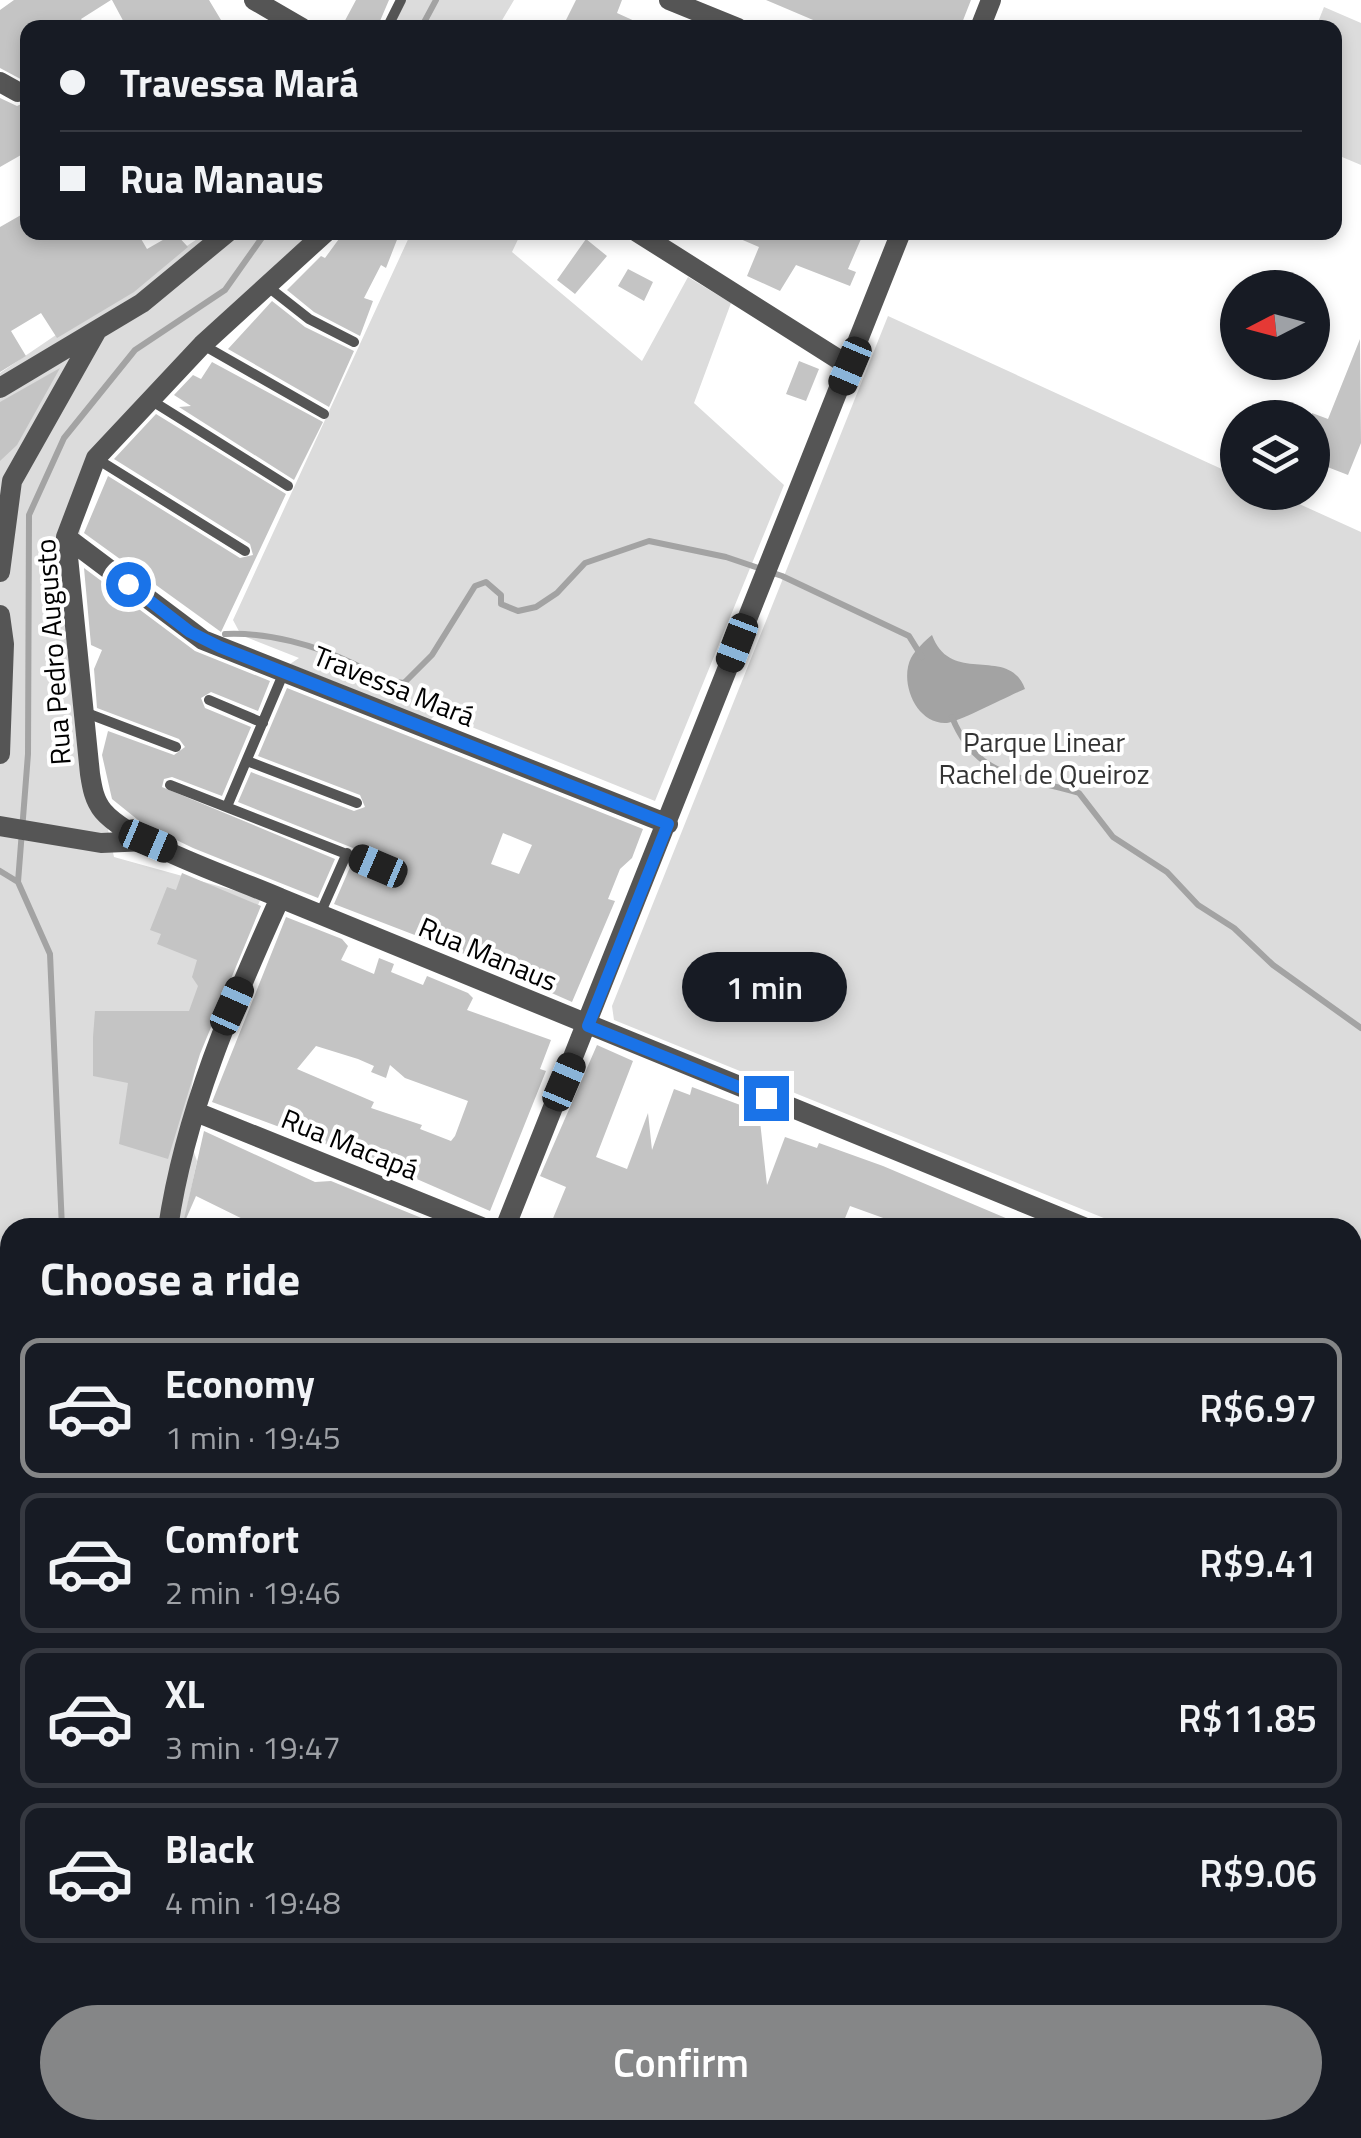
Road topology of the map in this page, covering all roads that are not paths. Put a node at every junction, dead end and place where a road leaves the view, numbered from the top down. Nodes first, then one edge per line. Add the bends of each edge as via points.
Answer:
1 (254, 0) edge
2 (669, 0) edge
3 (288, 20) edge
4 (718, 20) edge
5 (218, 240) edge
6 (317, 240) edge
7 (650, 240) edge
8 (898, 240) edge
9 (267, 286) junction
10 (97, 331) junction
11 (354, 342) dead end
12 (202, 344) junction
13 (850, 366) junction
14 (0, 388) edge
15 (148, 398) junction
16 (324, 414) dead end
17 (96, 458) junction
18 (6, 484) edge
19 (288, 486) dead end
20 (66, 537) junction
21 (244, 550) dead end
22 (0, 572) edge
23 (0, 615) edge
24 (284, 672) junction
25 (209, 700) dead end
26 (83, 712) junction
27 (263, 723) junction
28 (176, 746) dead end
29 (0, 754) edge
30 (246, 761) junction
31 (170, 785) dead end
32 (228, 804) junction
33 (358, 804) dead end
34 (668, 824) junction
35 (0, 826) edge
36 (148, 841) junction
37 (347, 853) junction
38 (378, 866) dead end
39 (280, 898) junction
40 (320, 914) junction
41 (588, 1026) junction
42 (196, 1112) junction
43 (169, 1218) edge
44 (459, 1218) edge
45 (509, 1218) edge
46 (1061, 1218) edge

1 - 3 street
2 - 4 street
5 - 10 street
6 - 9 street, Rua Pedro Augusto
7 - 13 street
8 - 13 street
9 - 11 lane
9 - 12 street, Rua Pedro Augusto
10 - 14 street
10 - 18 street
12 - 15 street, Rua Pedro Augusto
12 - 16 lane
13 - 34 street
15 - 17 street, Rua Pedro Augusto
15 - 19 lane
17 - 20 street, Rua Pedro Augusto
17 - 21 lane
18 - 22 street
20 - 24 street, Travessa Mará via 190,632
20 - 26 street, Rua Pedro Augusto
23 - 29 street
24 - 27 lane
24 - 34 street, Travessa Mará
25 - 27 lane
26 - 28 lane
26 - 36 street, Rua Pedro Augusto via 100,808
27 - 30 lane
30 - 32 lane
30 - 33 lane
31 - 32 lane
32 - 37 lane
34 - 41 street
35 - 36 street via 101,843
36 - 39 street, Rua Manaus
37 - 38 lane
37 - 40 lane
39 - 40 street, Rua Manaus
39 - 42 street via 223,1026
40 - 41 street, Rua Manaus
41 - 45 street
41 - 46 street, Rua Manaus
42 - 43 street
42 - 44 street, Rua Macapá

